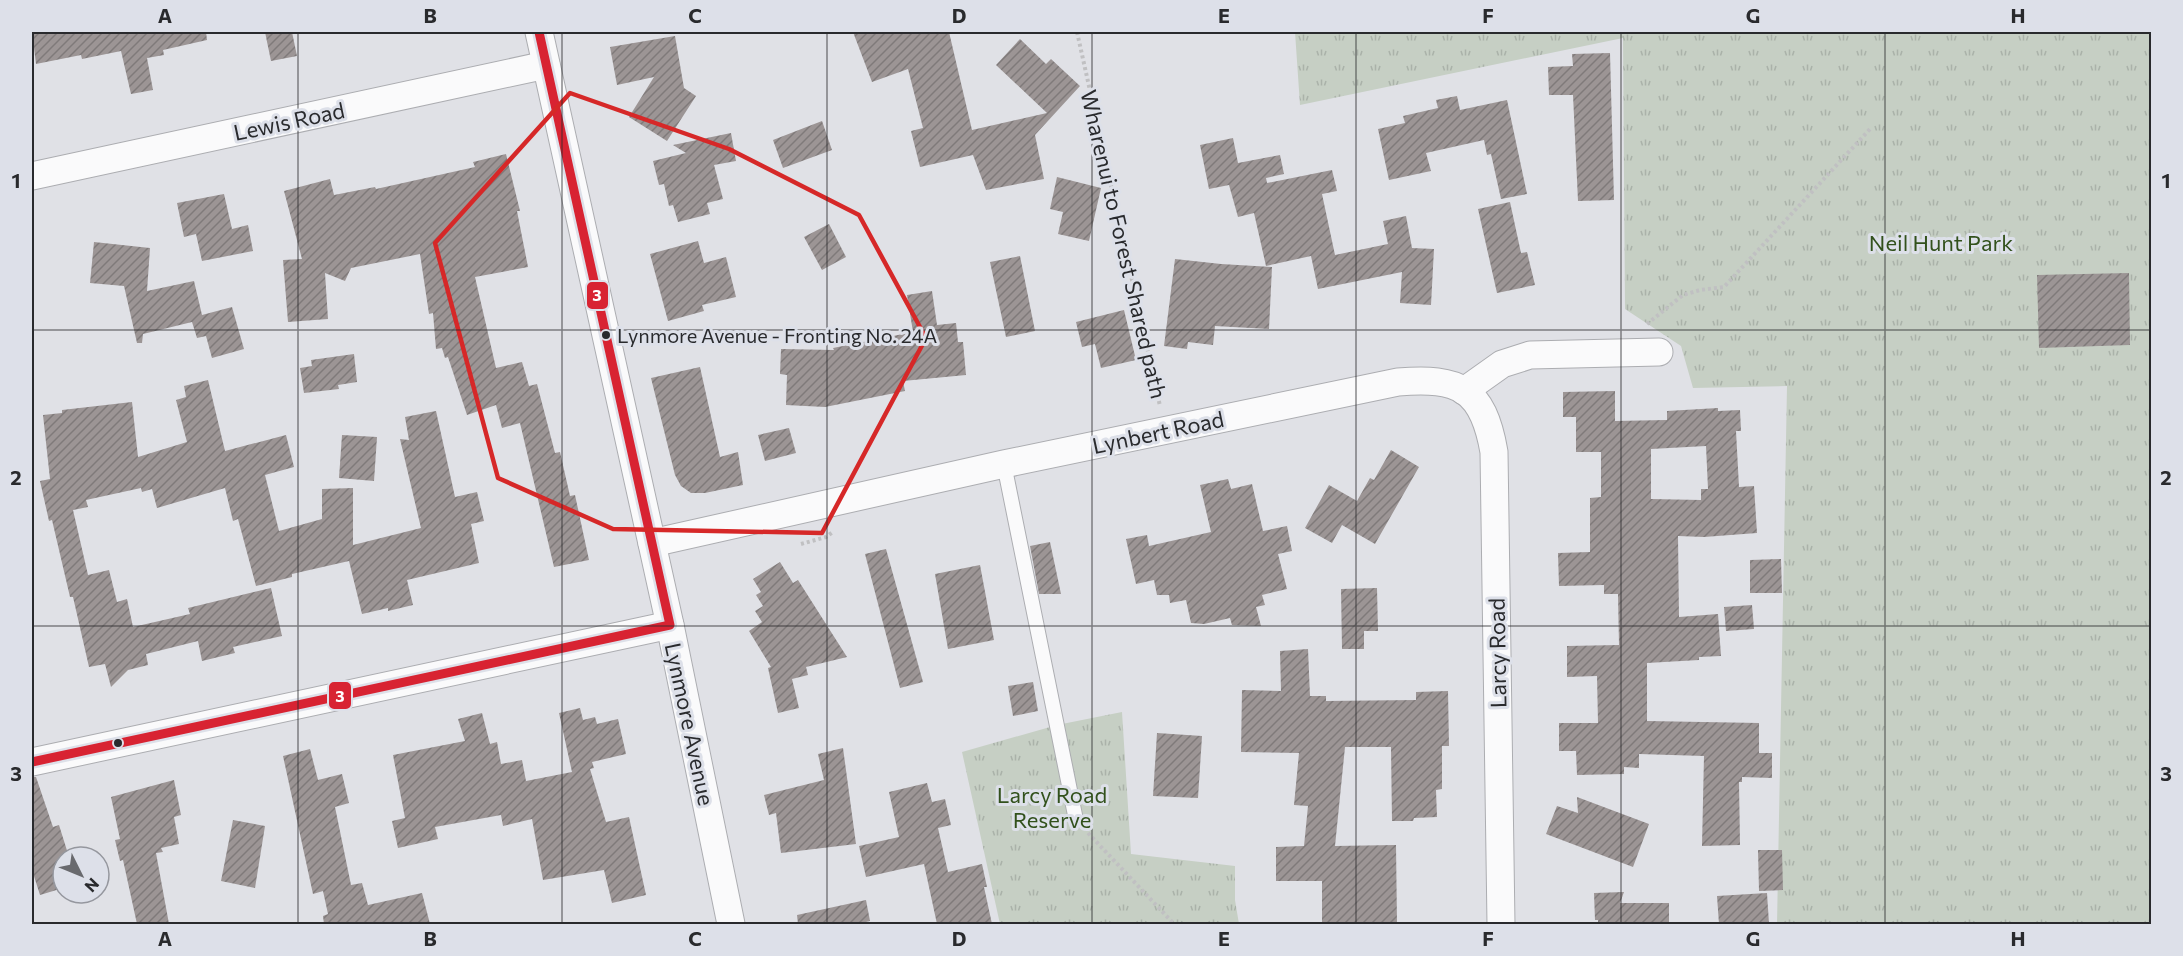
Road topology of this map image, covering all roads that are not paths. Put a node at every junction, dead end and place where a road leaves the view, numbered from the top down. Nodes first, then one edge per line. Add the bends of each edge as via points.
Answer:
1 (539, 32) edge
2 (546, 65) junction
3 (32, 176) edge
4 (1659, 352) dead end
5 (1464, 391) junction
6 (1004, 464) junction
7 (652, 543) junction
8 (670, 625) junction
9 (32, 762) edge
10 (1076, 820) road end
11 (731, 924) edge
12 (1501, 924) edge

1 - 2 street, Lynmore Avenue
2 - 3 street, Lewis Road
2 - 7 street, Lynmore Avenue
4 - 5 street via 1530,355 1502,364
5 - 6 street, Lynbert Road via 1451,383 1429,379 1398,382
5 - 12 street, Larcy Road via 1484,414 1494,452
6 - 7 street, Lynbert Road
6 - 10 lane
7 - 8 street, Lynmore Avenue
8 - 9 street
8 - 11 street, Lynmore Avenue

